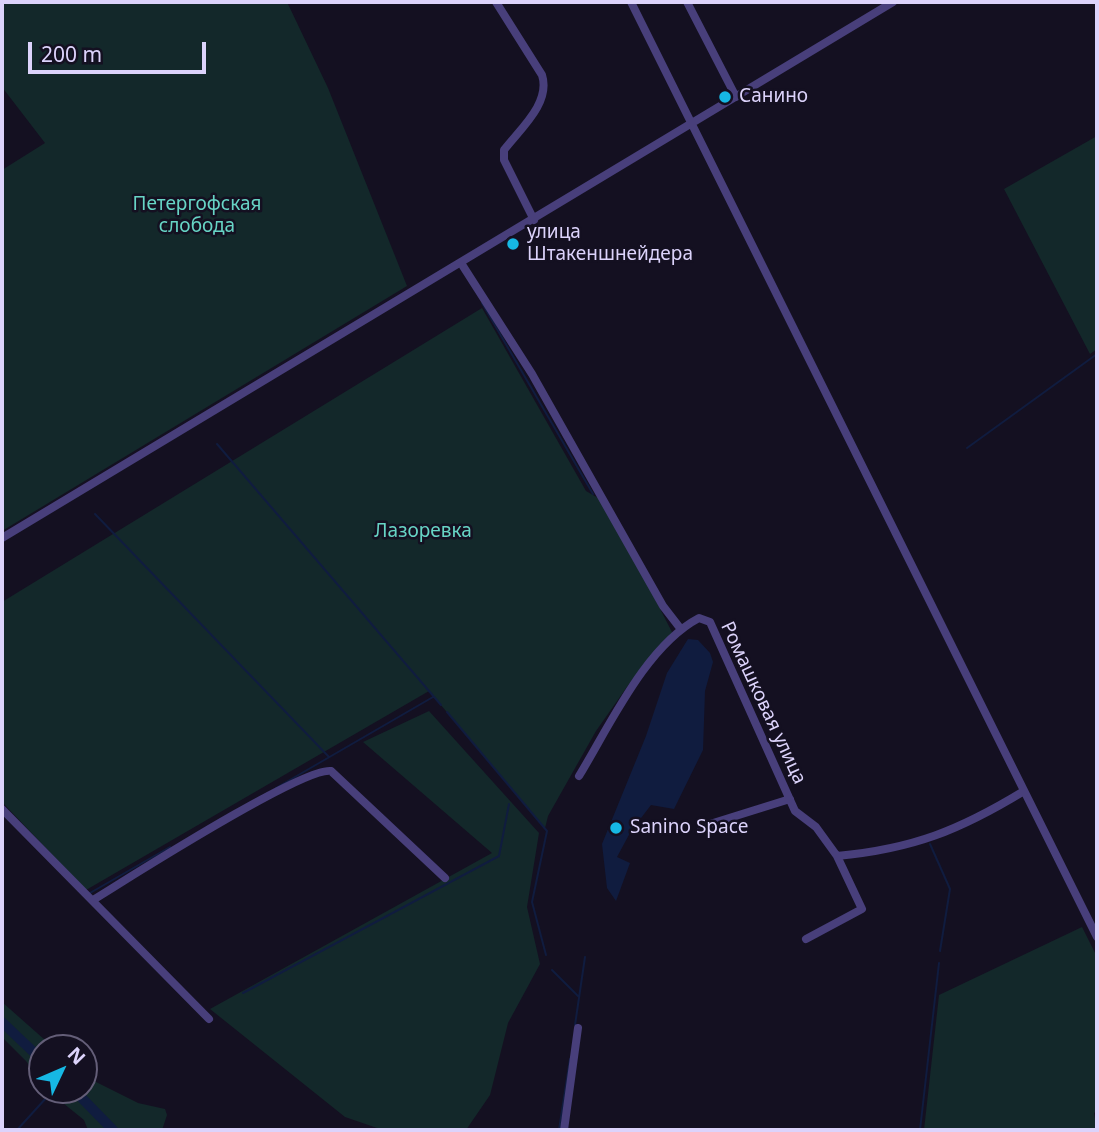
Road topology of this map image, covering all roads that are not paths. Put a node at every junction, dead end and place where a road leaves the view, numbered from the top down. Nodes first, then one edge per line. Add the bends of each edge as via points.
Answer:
1 (496, 2) edge
2 (631, 2) edge
3 (687, 2) edge
4 (893, 2) edge
5 (736, 97) junction
6 (691, 123) junction
7 (534, 220) junction
8 (461, 263) junction
9 (2, 538) edge
10 (680, 628) junction
11 (579, 776) dead end
12 (1024, 791) junction
13 (790, 799) junction
14 (2, 809) edge
15 (701, 830) dead end
16 (837, 856) junction
17 (445, 878) dead end
18 (93, 900) junction
19 (1097, 937) edge
20 (806, 939) dead end
21 (209, 1019) dead end
22 (578, 1028) dead end
23 (564, 1130) edge

1 - 7 street via 546,87 543,99 504,150 506,164
2 - 6 street
3 - 5 street
4 - 5 street
5 - 6 street
6 - 7 street
6 - 12 street
7 - 8 street
8 - 9 street
8 - 10 street via 532,374 663,606
10 - 11 street via 627,696
10 - 13 street, Ромашковая улица via 699,618 709,622
12 - 16 street via 935,838
12 - 19 street
13 - 15 street, Ромашковая улица
13 - 16 street, Ромашковая улица via 795,811 816,827
14 - 18 street
16 - 20 street, Ромашковая улица via 862,909
17 - 18 street via 331,771 321,770 261,800
18 - 21 street
22 - 23 street

